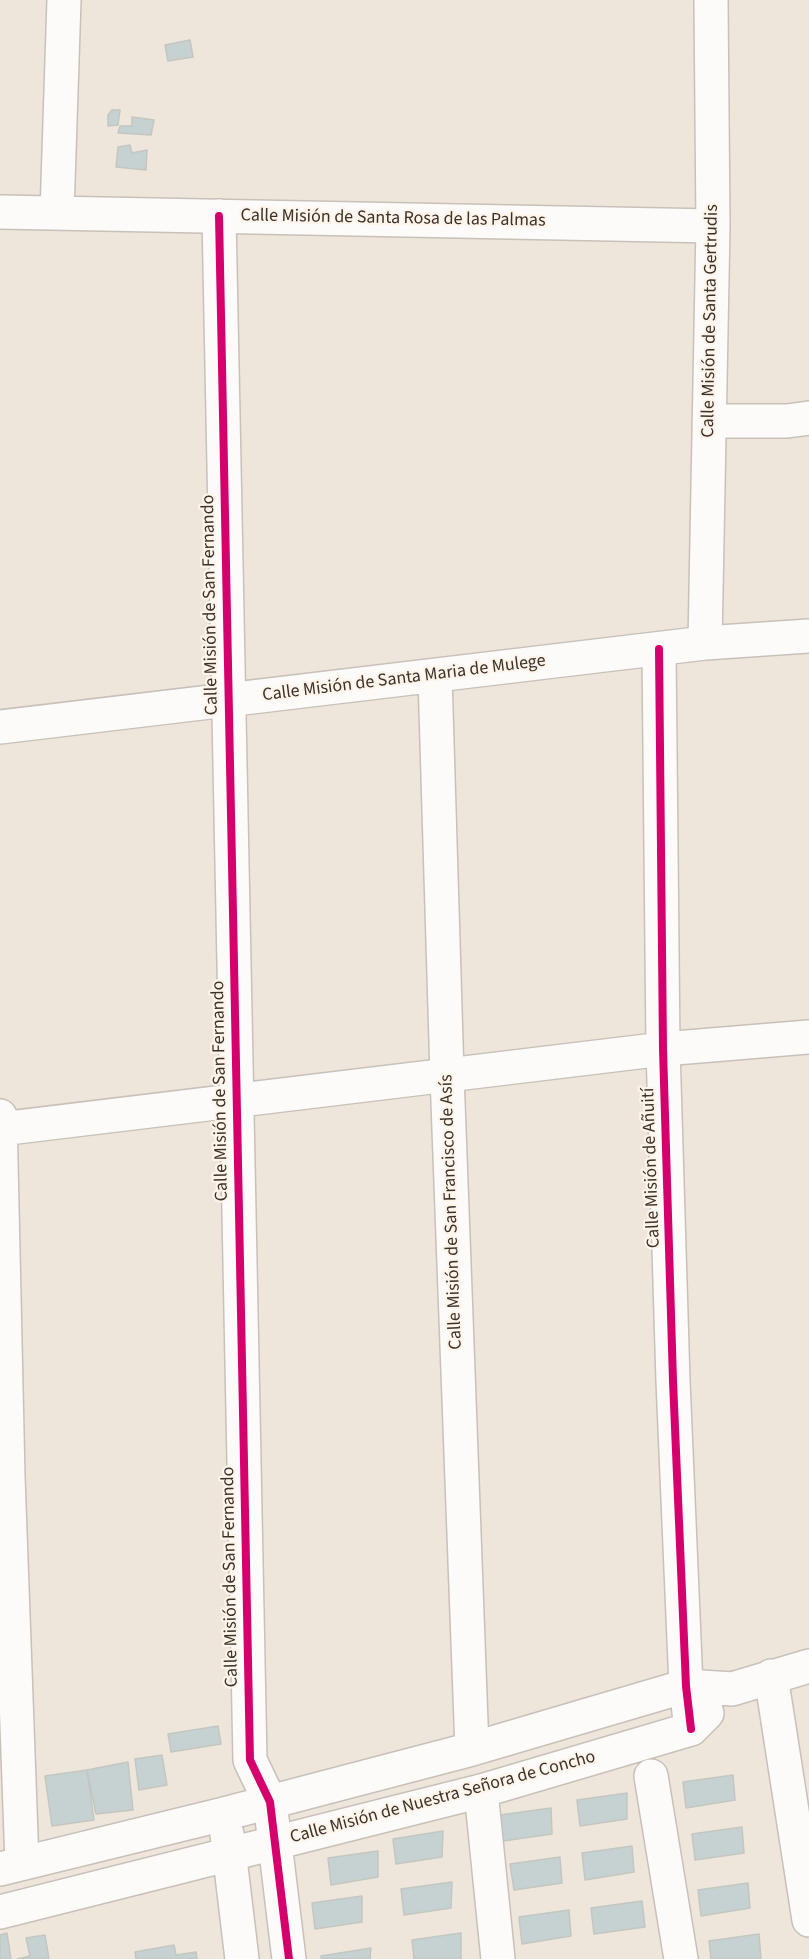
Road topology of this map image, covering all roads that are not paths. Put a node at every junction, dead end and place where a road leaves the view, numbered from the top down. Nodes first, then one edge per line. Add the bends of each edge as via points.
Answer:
1 (64, 0) edge
2 (711, 0) edge
3 (0, 212) edge
4 (57, 213) junction
5 (219, 216) junction
6 (713, 226) junction
7 (809, 418) edge
8 (709, 421) junction
9 (809, 636) edge
10 (705, 643) junction
11 (659, 649) junction
12 (435, 676) junction
13 (227, 701) junction
14 (0, 727) edge
15 (809, 1037) edge
16 (663, 1049) junction
17 (447, 1075) junction
18 (236, 1101) junction
19 (0, 1116) edge
20 (0, 1129) edge
21 (809, 1666) edge
22 (771, 1677) junction
23 (686, 1686) junction
24 (732, 1689) junction
25 (691, 1729) junction
26 (472, 1749) junction
27 (250, 1760) junction
28 (651, 1776) dead end
29 (481, 1791) junction
30 (270, 1802) junction
31 (224, 1814) junction
32 (276, 1843) junction
33 (229, 1854) junction
34 (11, 1866) edge
35 (0, 1912) edge
36 (809, 1920) edge
37 (242, 1959) edge
38 (290, 1959) edge
39 (498, 1959) edge
40 (681, 1959) edge

1 - 4 street
2 - 6 street, Calle Misión de Santa Gertrudis
3 - 4 street, Calle Misión de Santa Rosa de las Palmas
4 - 5 street, Calle Misión de Santa Rosa de las Palmas
5 - 6 street, Calle Misión de Santa Rosa de las Palmas
5 - 13 street, Calle Misión de San Fernando
6 - 8 street, Calle Misión de Santa Gertrudis
7 - 8 street
8 - 10 street, Calle Misión de Santa Gertrudis
9 - 10 street, Calle Misión de Santa Maria de Mulege
10 - 11 street, Calle Misión de Santa Maria de Mulege
11 - 12 street, Calle Misión de Santa Maria de Mulege
11 - 16 street, Calle Misión de Añuití
12 - 13 street, Calle Misión de Santa Maria de Mulege
12 - 17 street, Calle Misión de San Francisco de Asís
13 - 14 street, Calle Misión de Santa Maria de Mulege
13 - 18 street, Calle Misión de San Fernando
15 - 16 street
16 - 17 street
16 - 23 street, Calle Misión de Añuití
17 - 18 street
17 - 26 street, Calle Misión de San Francisco de Asís
18 - 20 street
18 - 27 street, Calle Misión de San Fernando
19 - 20 street
20 - 34 street
21 - 22 street, Calle Misión de Nuestra Señora de Concho
22 - 24 street, Calle Misión de Nuestra Señora de Concho
22 - 36 street
23 - 24 street, Calle Misión de Nuestra Señora de Concho
23 - 25 street, Calle Misión de Añuití
23 - 26 street, Calle Misión de Nuestra Señora de Concho
24 - 25 street, Calle Misión de Nuestra Señora de Concho
25 - 29 street, Calle Misión de Nuestra Señora de Concho
26 - 30 street, Calle Misión de Nuestra Señora de Concho
27 - 30 street, Calle Misión de San Fernando
27 - 31 street, Calle Misión de San Fernando
28 - 40 street
29 - 32 street, Calle Misión de Nuestra Señora de Concho
29 - 39 street
30 - 31 street, Calle Misión de Nuestra Señora de Concho
30 - 32 street, Calle Misión de San Fernando
31 - 33 street
31 - 34 street, Calle Misión de Nuestra Señora de Concho
32 - 33 street, Calle Misión de Nuestra Señora de Concho
32 - 38 street, Calle Misión de San Fernando
33 - 35 street, Calle Misión de Nuestra Señora de Concho
33 - 37 street

